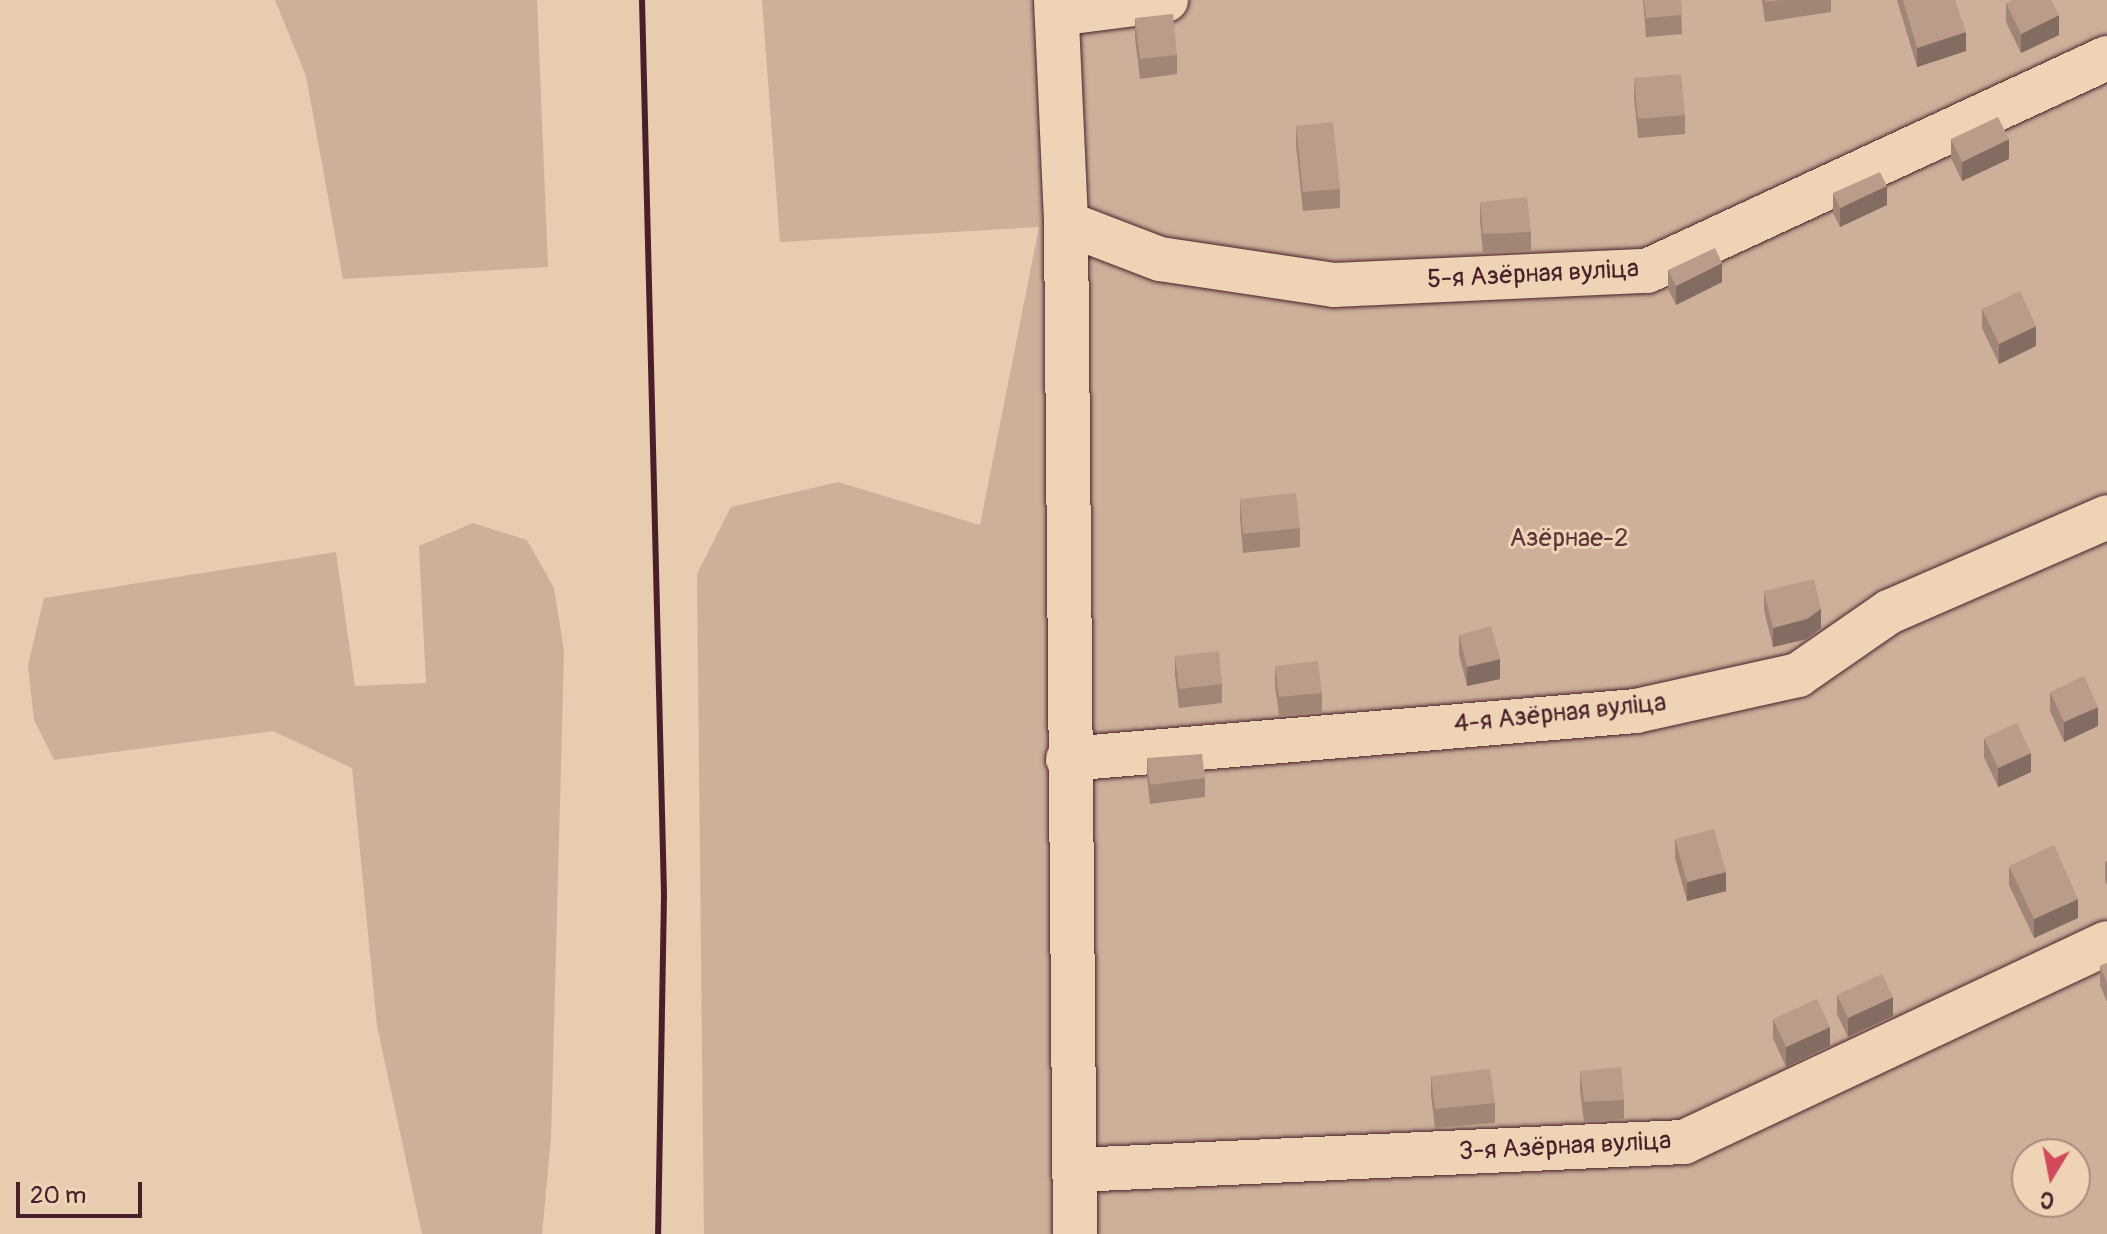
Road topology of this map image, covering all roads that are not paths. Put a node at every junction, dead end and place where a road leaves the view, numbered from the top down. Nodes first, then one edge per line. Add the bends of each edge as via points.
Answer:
1 (1166, 0) edge
2 (1057, 7) edge
3 (2107, 58) edge
4 (1066, 223) junction
5 (2107, 517) edge
6 (1068, 759) junction
7 (2107, 943) edge
8 (1076, 1170) junction
9 (1075, 1234) edge

1 - 2 street
2 - 4 street
3 - 4 street, 5-я Азёрная вуліца via 1647,271 1334,285 1160,259
4 - 6 street
5 - 6 street, 4-я Азёрная вуліца via 1889,612 1798,675 1636,711
6 - 8 street
7 - 8 street, 3-я Азёрная вуліца via 1684,1142
8 - 9 street

